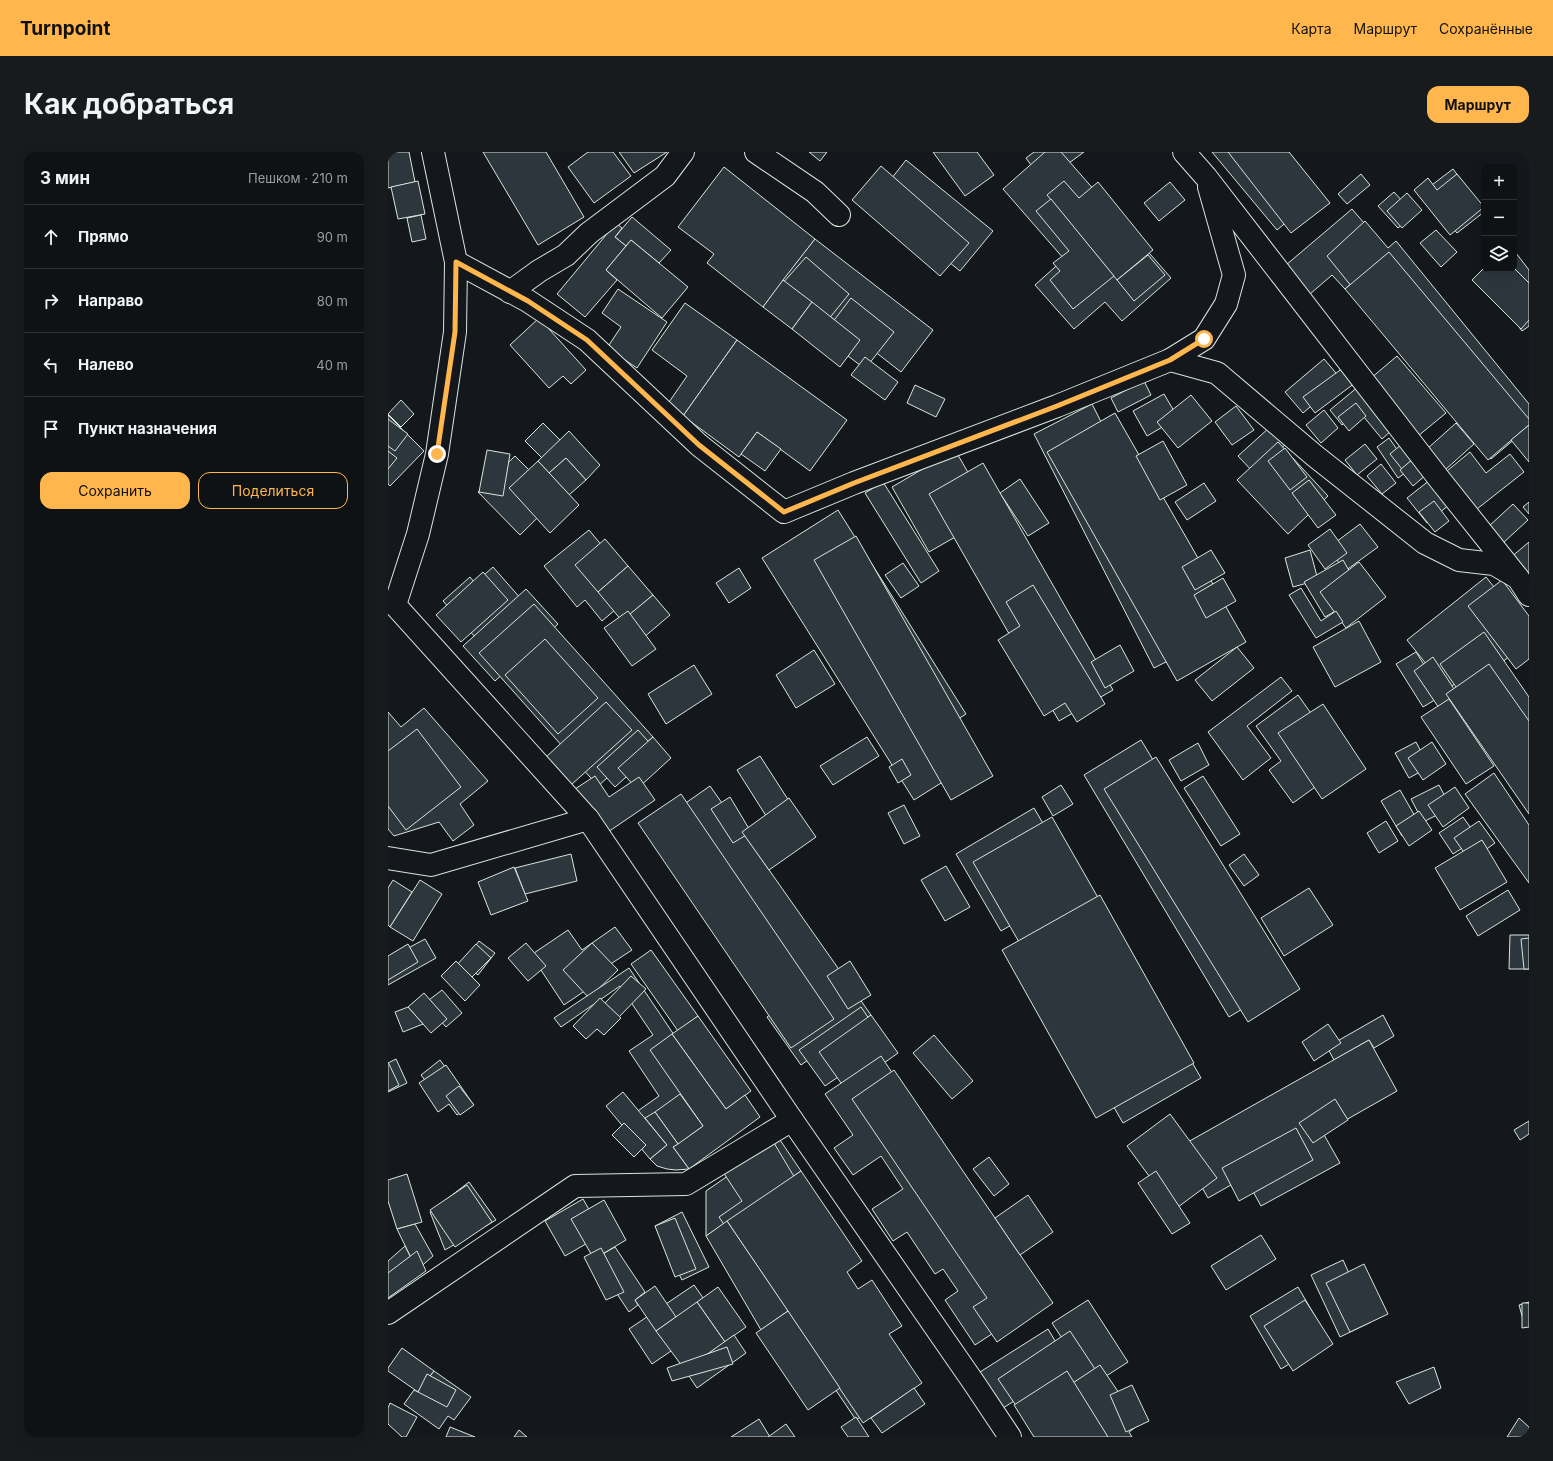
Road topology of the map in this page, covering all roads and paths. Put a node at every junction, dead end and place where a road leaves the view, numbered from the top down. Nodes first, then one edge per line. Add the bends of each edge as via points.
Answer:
1 (433, 152) edge
2 (683, 152) edge
3 (756, 152) edge
4 (1184, 152) edge
5 (1206, 177) junction
6 (839, 215) dead end
7 (456, 262) junction
8 (510, 292) junction
9 (1170, 360) junction
10 (1524, 587) edge
11 (392, 601) edge
12 (588, 818) junction
13 (388, 858) edge
14 (792, 1120) junction
15 (388, 1313) edge
16 (1010, 1437) edge

1 - 7 street
2 - 8 street via 665,176 589,233 566,255 538,271
3 - 6 street via 815,192
4 - 5 street
5 - 9 street via 1234,275 1226,304 1204,339
5 - 10 street
7 - 8 street
7 - 11 street via 455,332 437,454 418,534
8 - 9 street via 587,340 699,445 784,512
9 - 10 street via 1217,373 1315,456 1426,543 1459,560 1494,564
11 - 12 street
12 - 13 street via 431,865
12 - 14 street
14 - 15 street via 686,1184 575,1186
14 - 16 street

